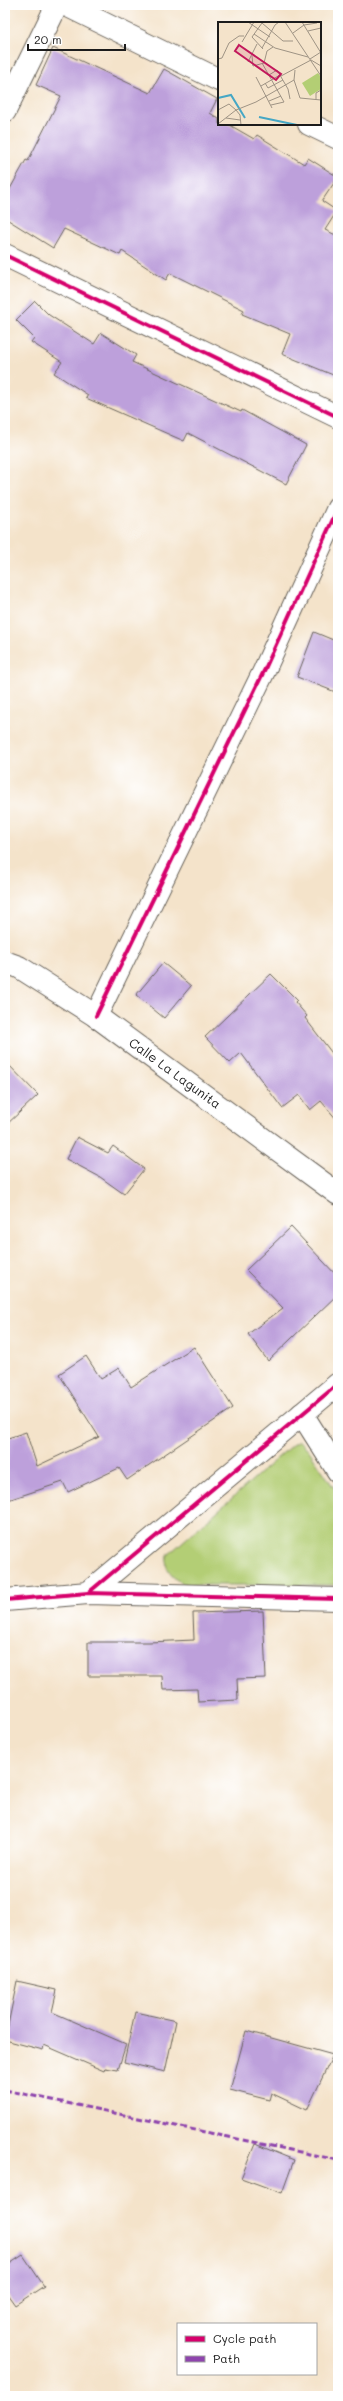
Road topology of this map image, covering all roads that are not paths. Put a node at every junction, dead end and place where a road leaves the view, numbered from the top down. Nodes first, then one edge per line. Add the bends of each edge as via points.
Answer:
1 (57, 5) edge
2 (66, 5) edge
3 (218, 80) edge
4 (5, 111) edge
5 (311, 125) edge
6 (338, 138) edge
7 (5, 254) edge
8 (338, 417) edge
9 (338, 508) edge
10 (5, 962) edge
11 (96, 1016) junction
12 (338, 1194) edge
13 (338, 1384) edge
14 (302, 1414) junction
15 (338, 1471) edge
16 (88, 1593) junction
17 (338, 1599) edge
18 (5, 1600) edge

1 - 4 street
2 - 3 street
5 - 6 street
7 - 8 street
9 - 11 street via 258,685
10 - 11 street, Calle La Lagunita via 18,967
11 - 12 street, Calle La Lagunita
13 - 14 street
14 - 15 street
14 - 16 street
16 - 17 street
16 - 18 street

